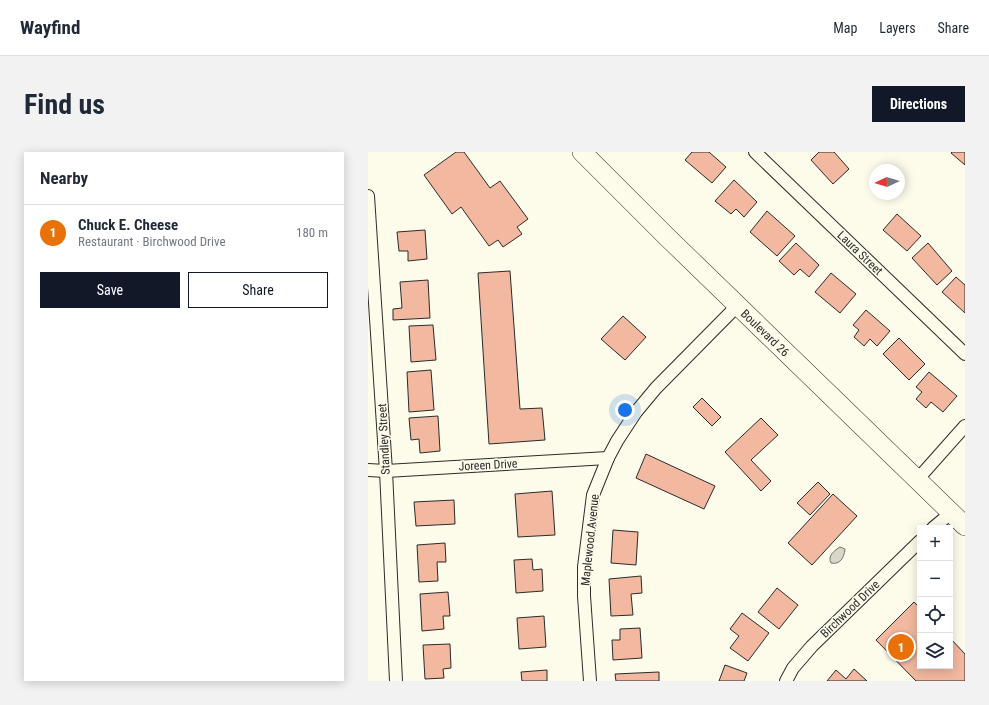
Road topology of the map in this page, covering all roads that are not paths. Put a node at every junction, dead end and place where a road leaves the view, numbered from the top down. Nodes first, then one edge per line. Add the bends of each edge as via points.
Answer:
1 (582, 152) edge
2 (755, 152) edge
3 (368, 196) edge
4 (737, 306) junction
5 (965, 354) edge
6 (965, 426) edge
7 (608, 458) junction
8 (368, 470) edge
9 (386, 471) junction
10 (917, 480) junction
11 (951, 513) junction
12 (937, 525) edge
13 (965, 526) edge
14 (965, 530) edge
15 (917, 544) edge
16 (396, 681) edge
17 (590, 681) edge
18 (786, 681) edge

1 - 4 main road, Boulevard 26
2 - 5 street, Laura Street
3 - 9 street, Standley Street
4 - 7 street, Maplewood Avenue via 656,388 636,412
4 - 10 main road, Boulevard 26
6 - 10 street
7 - 9 street, Joreen Drive
7 - 17 street, Maplewood Avenue via 593,495 584,567
8 - 9 street, Joreen Drive
9 - 16 street, Standley Street
10 - 11 main road, Boulevard 26
11 - 12 street
11 - 13 main road, Boulevard 26
11 - 14 main road, Boulevard 26
15 - 18 street, Birchwood Drive via 812,646 793,668

